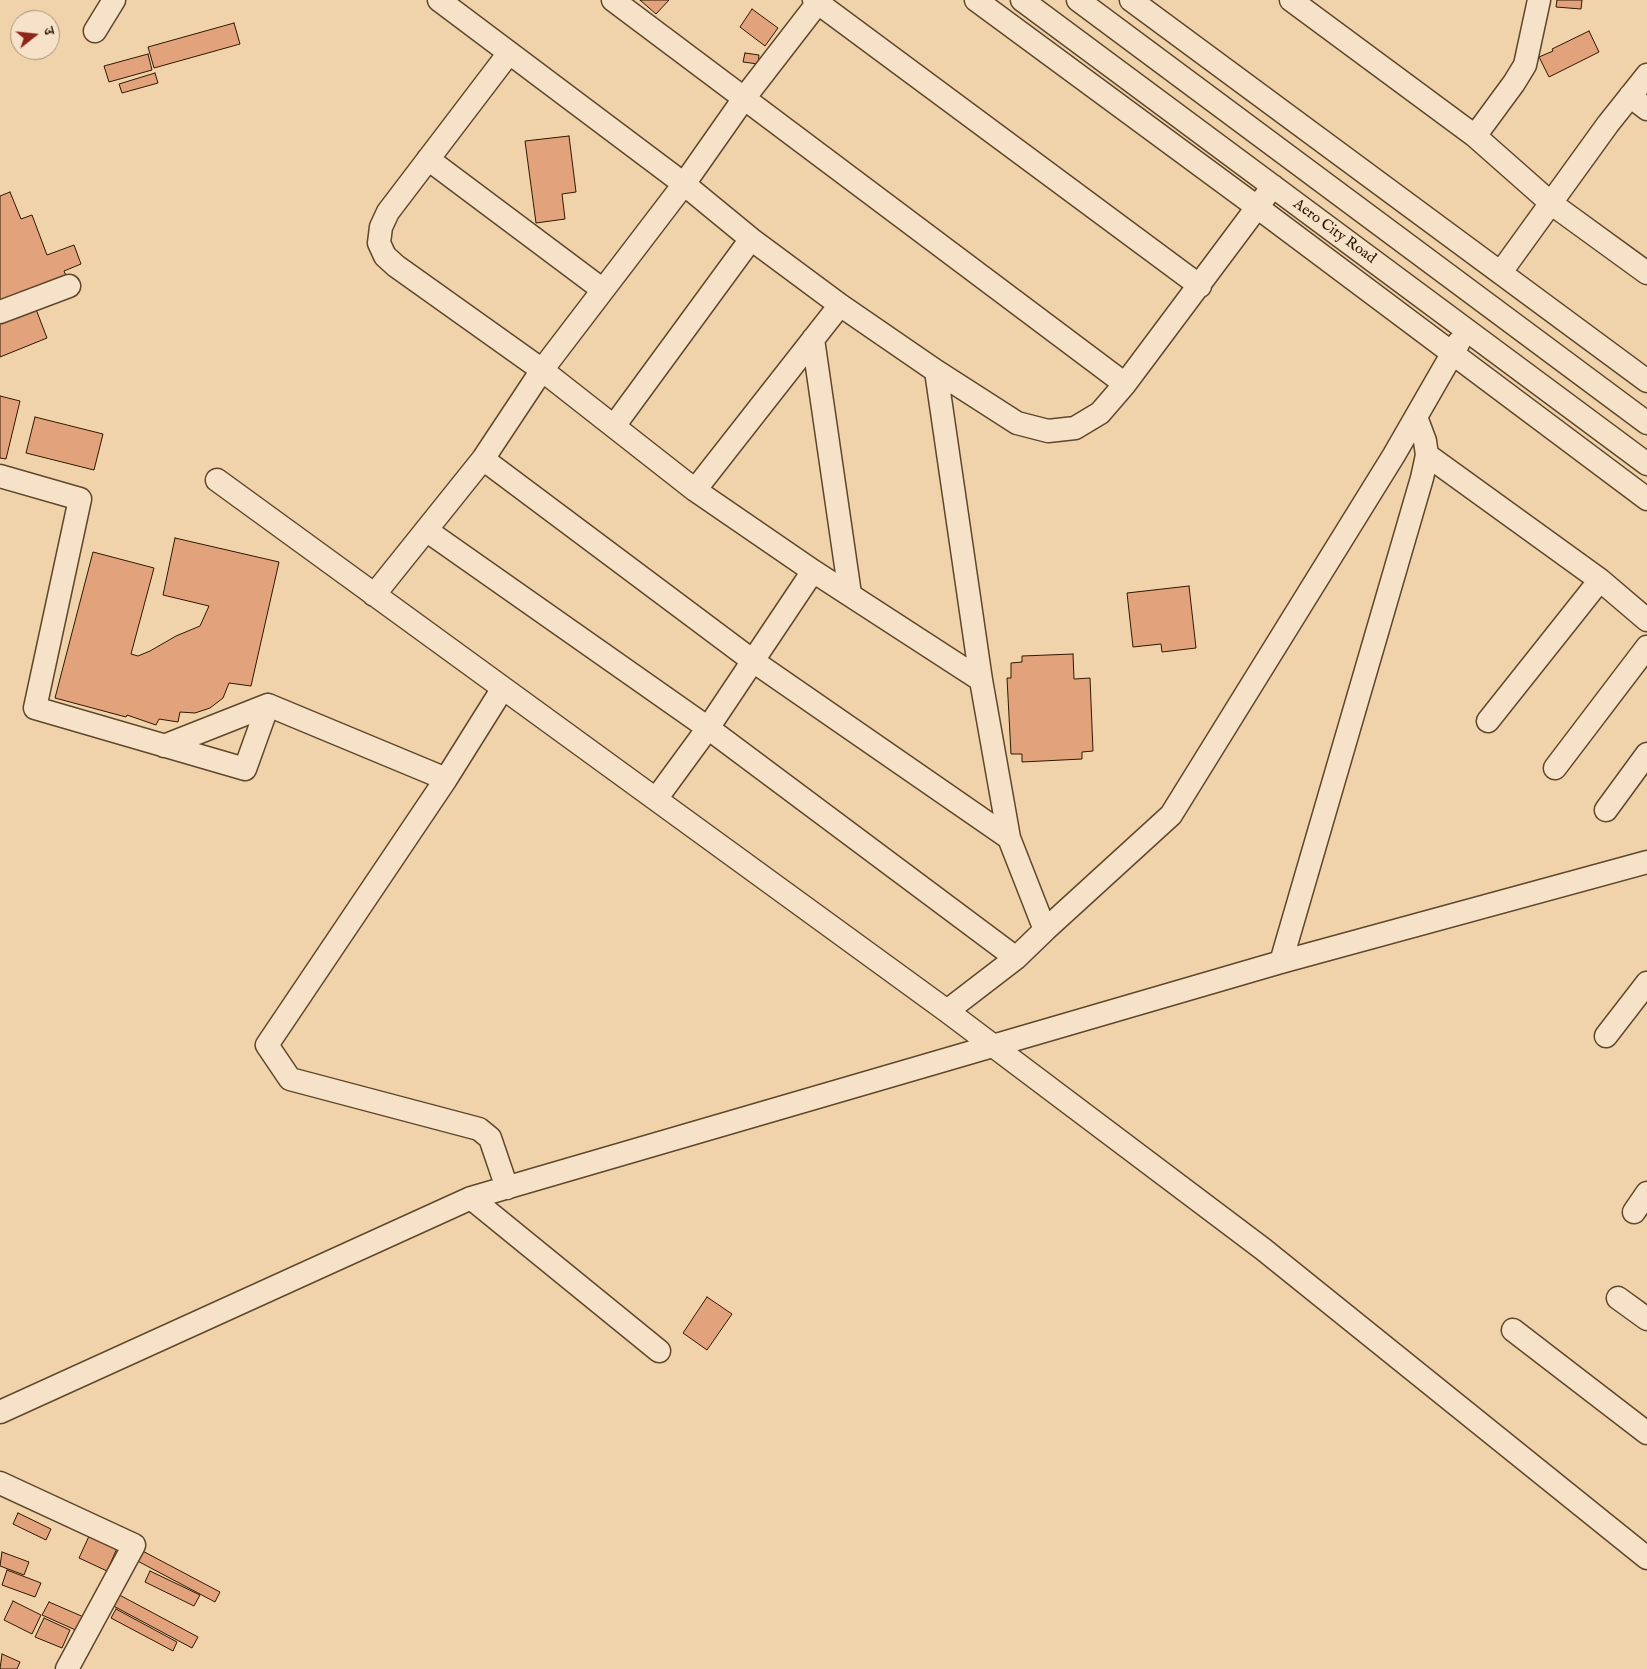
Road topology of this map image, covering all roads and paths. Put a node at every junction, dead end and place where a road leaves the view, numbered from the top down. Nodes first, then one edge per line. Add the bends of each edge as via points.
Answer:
1 (114, 0) edge
2 (439, 0) edge
3 (613, 0) edge
4 (976, 0) edge
5 (1022, 0) edge
6 (1078, 0) edge
7 (1131, 0) edge
8 (1291, 0) edge
9 (1539, 0) edge
10 (817, 1) edge
11 (95, 31) dead end
12 (509, 53) junction
13 (1647, 75) edge
14 (745, 98) junction
15 (1638, 102) edge
16 (1475, 136) junction
17 (428, 159) junction
18 (684, 184) junction
19 (1273, 186) junction
20 (1552, 204) junction
21 (1257, 207) junction
22 (750, 239) junction
23 (1501, 272) junction
24 (1647, 272) edge
25 (69, 286) dead end
26 (1200, 286) junction
27 (603, 290) junction
28 (840, 305) junction
29 (0, 312) edge
30 (1466, 330) junction
31 (813, 339) junction
32 (1452, 354) junction
33 (542, 370) junction
34 (936, 371) junction
35 (1647, 380) edge
36 (1125, 384) junction
37 (1416, 417) junction
38 (1647, 423) edge
39 (614, 426) junction
40 (1427, 455) junction
41 (483, 459) junction
42 (1647, 464) edge
43 (0, 476) edge
44 (217, 480) dead end
45 (695, 490) junction
46 (1647, 499) edge
47 (426, 530) junction
48 (814, 571) junction
49 (1600, 580) junction
50 (850, 594) junction
51 (374, 596) junction
52 (1647, 620) edge
53 (1647, 646) edge
54 (753, 661) junction
55 (981, 680) junction
56 (503, 688) junction
57 (268, 705) junction
58 (1488, 721) dead end
59 (708, 728) junction
60 (164, 746) junction
61 (1647, 754) edge
62 (1555, 768) dead end
63 (446, 780) junction
64 (656, 798) junction
65 (1606, 810) dead end
66 (1009, 838) junction
67 (1647, 862) edge
68 (1045, 930) junction
69 (1016, 958) junction
70 (1282, 962) junction
71 (1647, 983) edge
72 (947, 1011) junction
73 (1606, 1036) dead end
74 (993, 1046) junction
75 (507, 1188) junction
76 (1647, 1193) edge
77 (471, 1198) junction
78 (1634, 1212) dead end
79 (1618, 1298) dead end
80 (1647, 1319) edge
81 (1513, 1330) dead end
82 (659, 1351) dead end
83 (0, 1412) edge
84 (1647, 1433) edge
85 (3, 1492) edge
86 (1647, 1558) edge
87 (67, 1669) edge

1 - 11 street
2 - 12 street
3 - 14 street
4 - 21 street
5 - 19 street, Aero City Road
6 - 38 street
7 - 23 street
8 - 16 street
9 - 16 street via 1520,74
10 - 14 street
10 - 26 street
12 - 17 street
12 - 18 street
13 - 15 street
14 - 18 street
14 - 36 street
15 - 20 street
16 - 20 street
17 - 27 street
17 - 33 street via 388,212 381,227 379,243 385,256
18 - 22 street
18 - 27 street
19 - 21 street
19 - 30 street, Aero City Road
20 - 23 street
20 - 24 street
21 - 26 street
21 - 32 street
22 - 28 street
22 - 39 street
23 - 35 street
25 - 29 street
26 - 36 street
27 - 33 street
28 - 31 street
28 - 34 street
30 - 32 street
30 - 42 street, Aero City Road
31 - 45 street
31 - 50 street
32 - 37 street
32 - 46 street
33 - 39 street
33 - 41 street
34 - 36 street via 1017,423 1048,431 1075,428 1100,413
34 - 55 street
37 - 40 street
37 - 68 street via 1171,815
39 - 45 street
40 - 49 street
40 - 70 street
41 - 47 street
41 - 54 street
43 - 60 street via 80,498 35,708
44 - 51 street
45 - 48 street
47 - 51 street
47 - 59 street
48 - 50 street
48 - 54 street
49 - 52 street
49 - 58 street
50 - 55 street
51 - 56 street
53 - 62 street
54 - 59 street
54 - 66 street
55 - 66 street
56 - 63 street
56 - 64 street
57 - 60 street
57 - 60 street via 245,769
57 - 63 street
59 - 64 street
59 - 69 street
61 - 65 street
63 - 75 street via 268,1045 290,1079 479,1129 490,1138
64 - 72 street
66 - 68 street
67 - 70 street
68 - 69 street
69 - 72 street
70 - 74 street
71 - 73 street
72 - 74 street
74 - 75 street
74 - 86 street via 1263,1249
75 - 77 street
76 - 78 street
77 - 82 street
77 - 83 street
79 - 80 street
81 - 84 street
85 - 87 street via 134,1545

